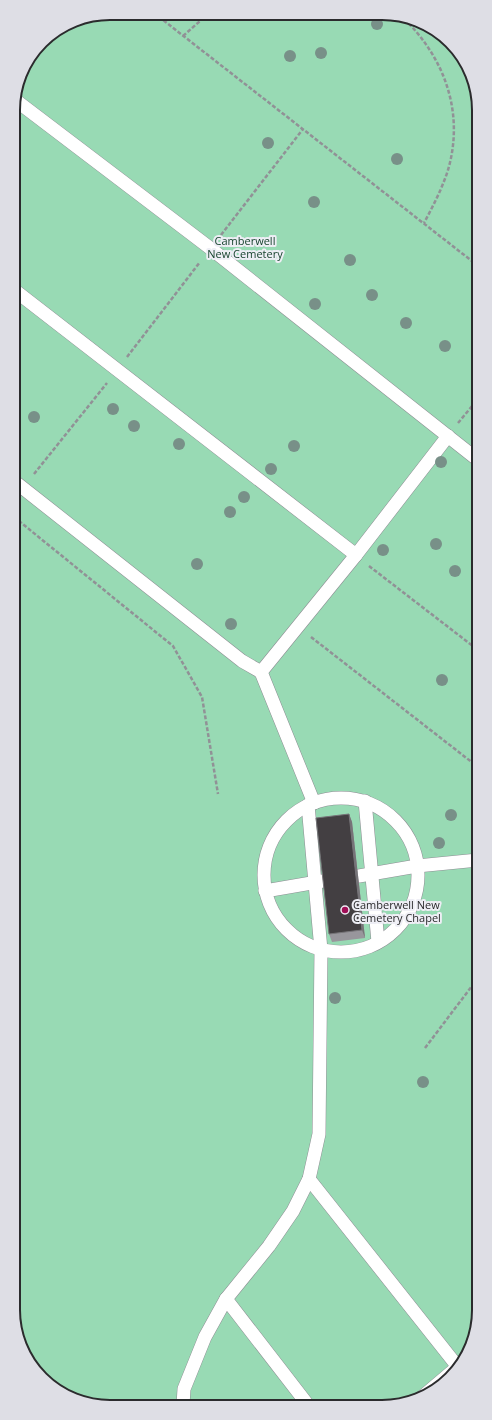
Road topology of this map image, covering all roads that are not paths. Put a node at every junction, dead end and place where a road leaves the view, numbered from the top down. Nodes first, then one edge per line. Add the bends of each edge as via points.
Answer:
1 (20, 104) edge
2 (20, 295) edge
3 (448, 436) junction
4 (472, 455) edge
5 (20, 487) edge
6 (356, 556) junction
7 (261, 672) junction
8 (364, 801) junction
9 (311, 804) junction
10 (472, 861) edge
11 (417, 866) junction
12 (365, 875) junction
13 (320, 882) junction
14 (265, 891) junction
15 (378, 942) junction
16 (321, 950) junction
17 (309, 1179) junction
18 (226, 1300) junction
19 (456, 1361) edge
20 (183, 1400) edge
21 (304, 1400) edge

1 - 3 lane via 210,248
2 - 6 lane
3 - 4 lane
3 - 6 lane
5 - 7 lane via 242,661
6 - 7 lane
7 - 9 lane
8 - 9 lane via 331,798
8 - 11 lane via 384,811 400,826 412,845
8 - 12 lane
9 - 13 lane
9 - 14 lane via 290,816 277,832 268,850 264,870
10 - 11 lane
11 - 12 lane
11 - 15 lane via 417,889 409,910 396,928
12 - 15 lane
13 - 14 lane
13 - 16 lane
14 - 16 lane via 272,911 285,928 301,941
15 - 16 lane via 360,950
16 - 17 lane via 319,1134
17 - 18 lane via 293,1211 269,1246
17 - 19 lane
18 - 20 lane via 205,1337 184,1389
18 - 21 lane

